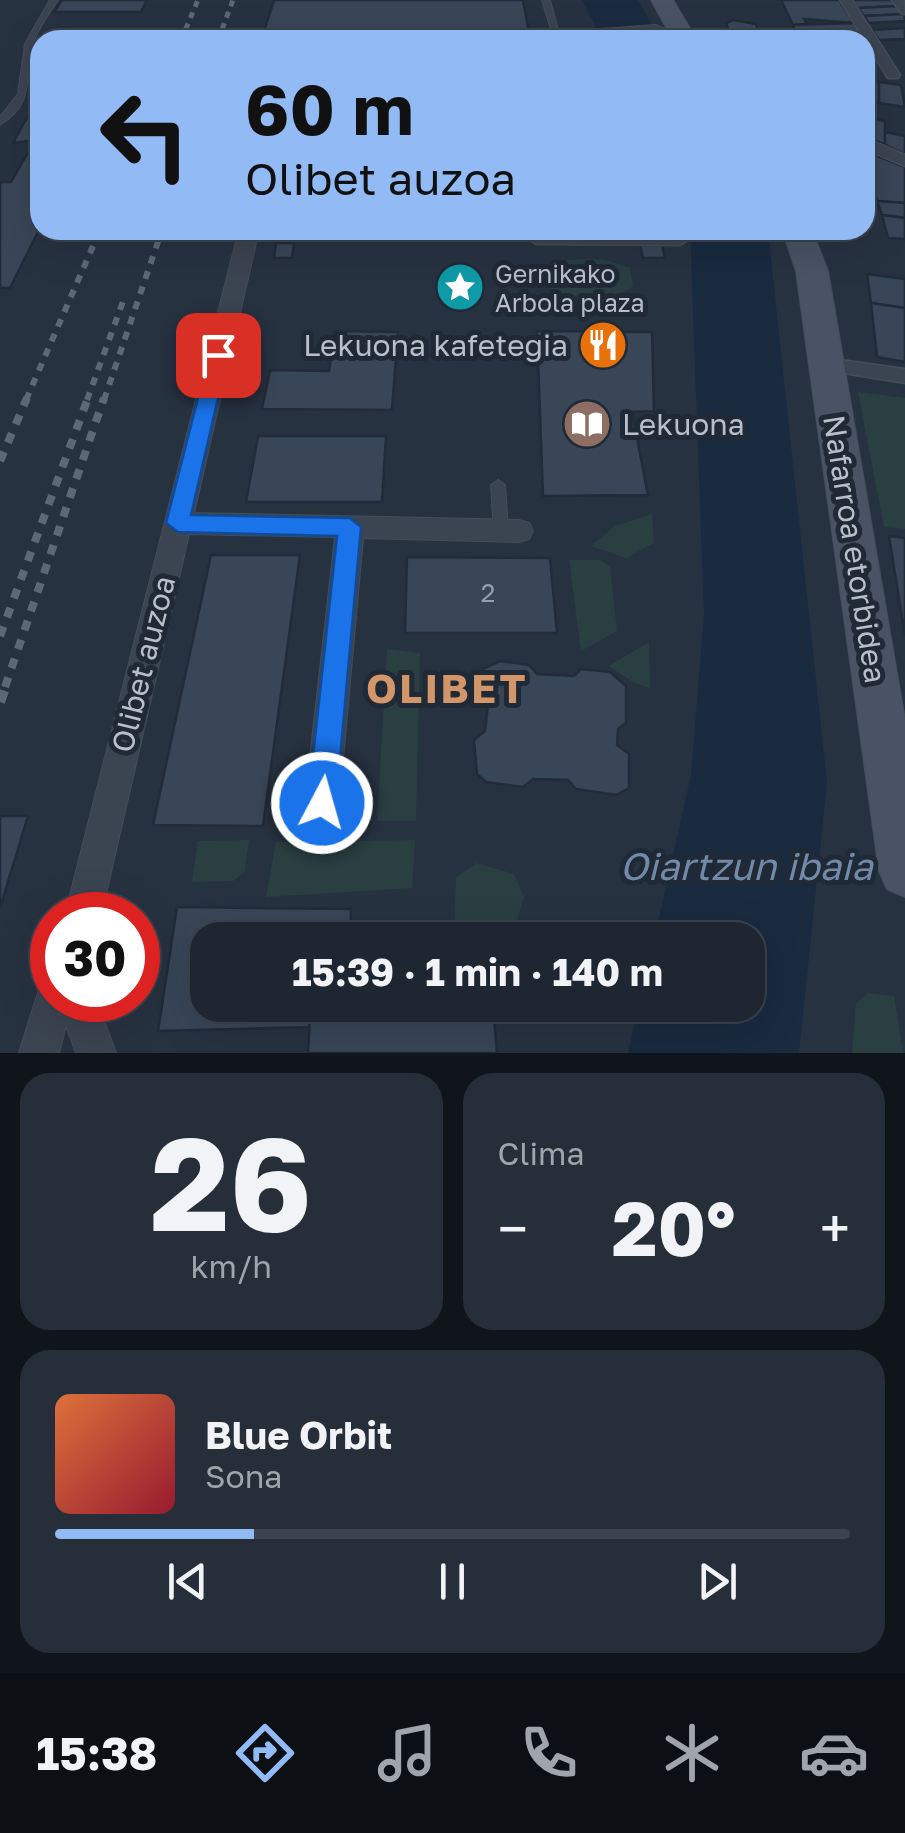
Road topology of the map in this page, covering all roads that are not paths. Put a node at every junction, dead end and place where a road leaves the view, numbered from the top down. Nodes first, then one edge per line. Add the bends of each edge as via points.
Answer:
1 (54, 0) edge
2 (546, 0) edge
3 (846, 0) edge
4 (898, 0) edge
5 (905, 10) edge
6 (663, 15) edge
7 (38, 30) edge
8 (556, 30) edge
9 (604, 30) edge
10 (865, 30) edge
11 (30, 44) edge
12 (875, 47) edge
13 (893, 76) dead end
14 (0, 122) edge
15 (875, 147) edge
16 (905, 161) edge
17 (247, 240) edge
18 (801, 240) edge
19 (826, 364) junction
20 (905, 376) edge
21 (498, 485) dead end
22 (178, 523) junction
23 (350, 527) junction
24 (510, 531) joint
25 (322, 803) dead end
26 (905, 871) edge
27 (89, 892) edge
28 (48, 1022) edge
29 (85, 1022) edge
30 (39, 1053) edge
31 (96, 1053) edge

1 - 7 lane
2 - 8 lane
3 - 10 street
4 - 5 street
6 - 9 street
11 - 14 lane via 21,102
12 - 13 street
15 - 16 street
17 - 22 street, Olibet auzoa
18 - 19 main road, Nafarroa etorbidea
19 - 20 street
19 - 26 main road, Nafarroa etorbidea
21 - 24 lane
22 - 23 street
22 - 27 street, Olibet auzoa
23 - 24 street
23 - 25 street
28 - 30 street
29 - 31 street

